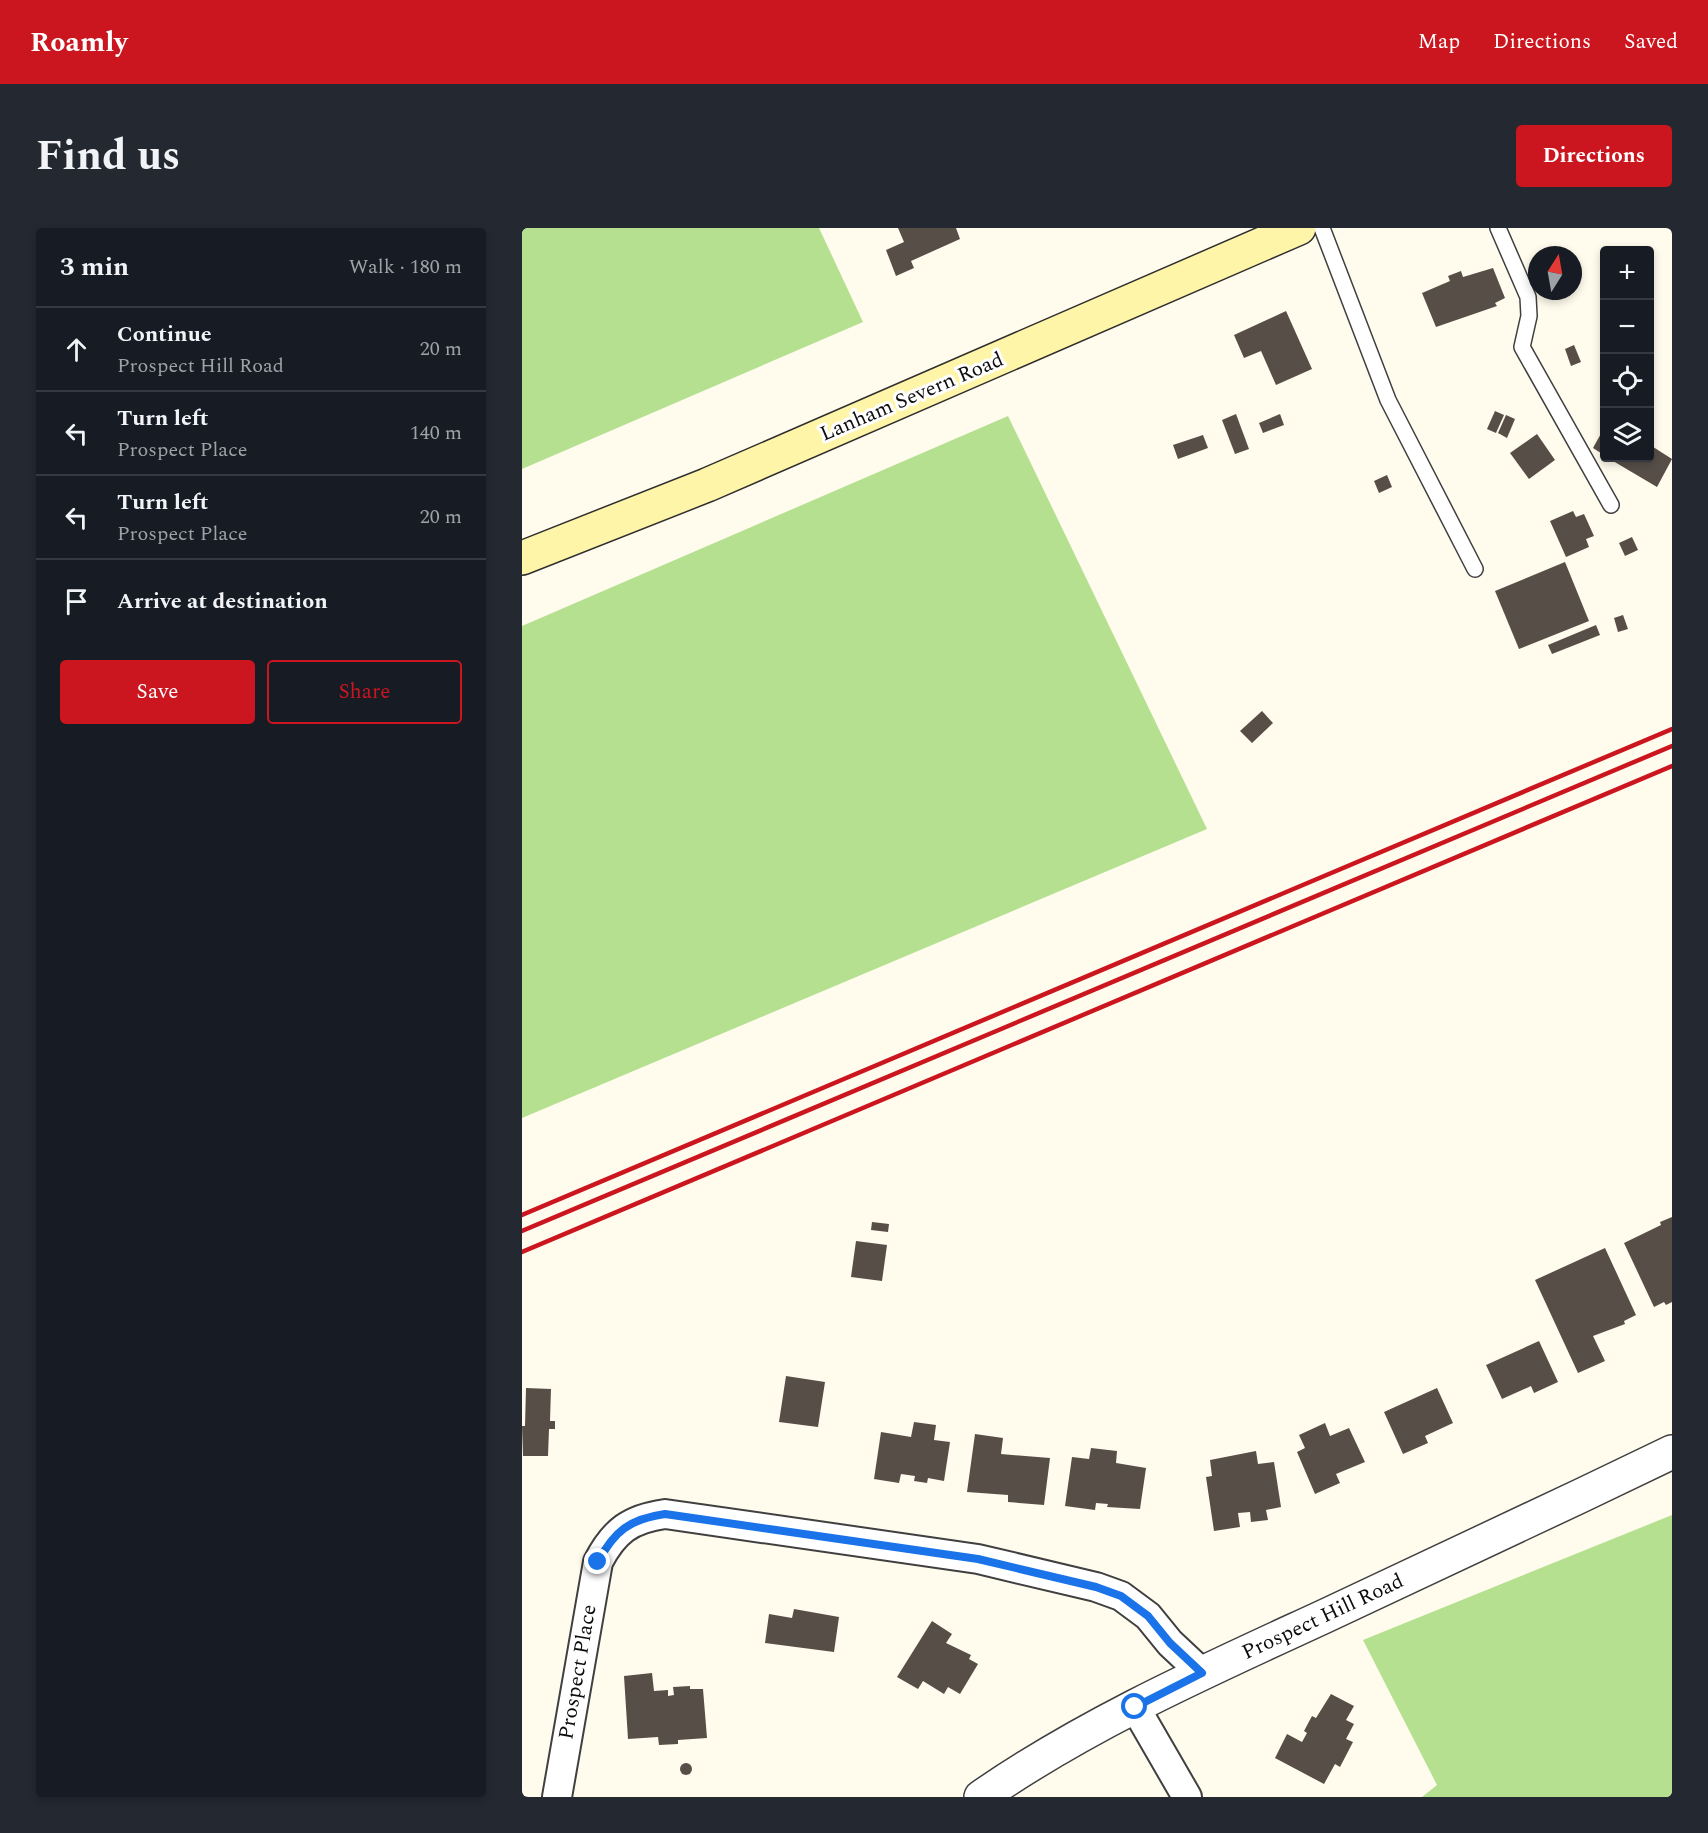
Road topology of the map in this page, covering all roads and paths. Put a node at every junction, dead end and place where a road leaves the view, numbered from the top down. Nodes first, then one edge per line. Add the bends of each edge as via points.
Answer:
1 (1299, 228) edge
2 (1322, 228) edge
3 (1498, 228) edge
4 (1611, 505) dead end
5 (522, 558) edge
6 (1475, 569) dead end
7 (1672, 1452) edge
8 (1202, 1673) junction
9 (1135, 1707) junction
10 (557, 1797) edge
11 (981, 1797) edge
12 (1187, 1797) edge

1 - 5 main road, Lanham Severn Road via 707,485
2 - 6 lane via 1388,400
3 - 4 lane via 1528,297 1529,316 1522,347
7 - 8 street, Prospect Hill Road
8 - 9 street, Prospect Hill Road
8 - 10 street, Prospect Place via 1148,1616 1121,1596 1096,1587 978,1559 665,1514 646,1517 609,1540 598,1562
9 - 11 street, Prospect Hill Road via 1035,1760
9 - 12 street

